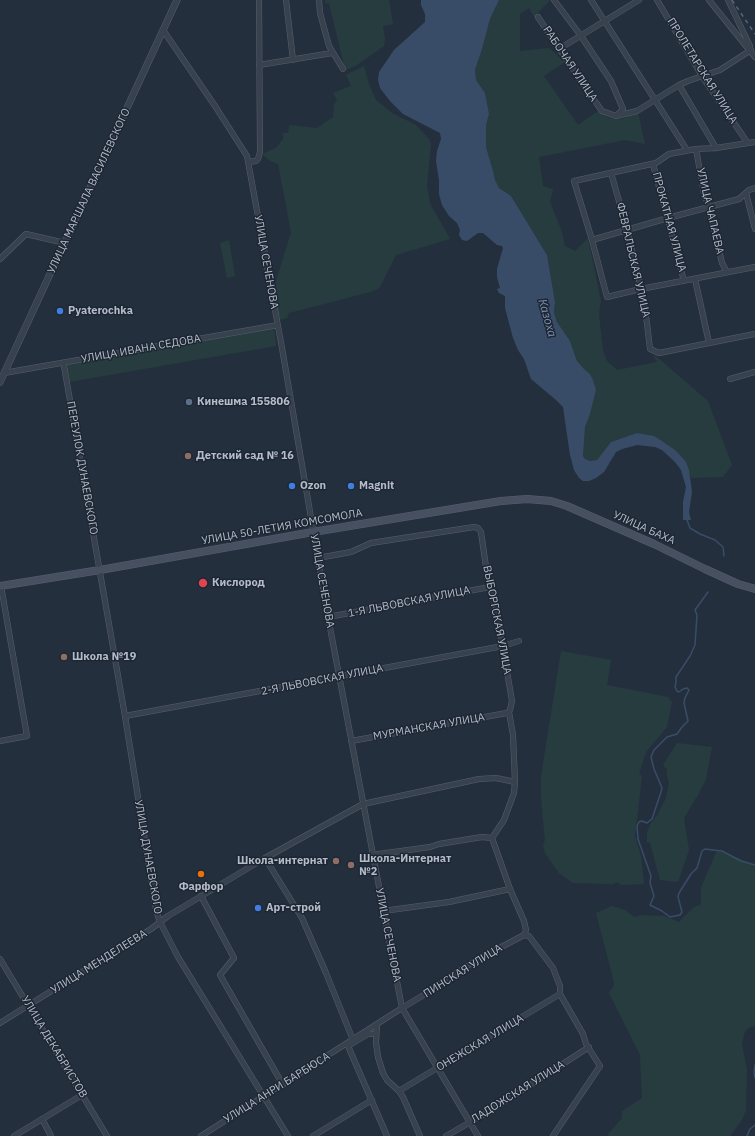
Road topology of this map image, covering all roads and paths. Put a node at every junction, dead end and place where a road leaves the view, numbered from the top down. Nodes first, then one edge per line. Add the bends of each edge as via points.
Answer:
1 (177, 0) edge
2 (259, 0) edge
3 (286, 0) edge
4 (319, 0) edge
5 (554, 0) edge
6 (592, 0) edge
7 (639, 0) edge
8 (657, 0) edge
9 (709, 0) edge
10 (728, 0) edge
11 (538, 17) dead end
12 (605, 21) junction
13 (163, 30) junction
14 (580, 36) junction
15 (559, 49) junction
16 (332, 53) junction
17 (753, 54) edge
18 (294, 60) junction
19 (258, 65) junction
20 (343, 69) dead end
21 (702, 76) junction
22 (678, 85) junction
23 (655, 100) junction
24 (616, 116) junction
25 (747, 142) junction
26 (755, 142) edge
27 (716, 148) junction
28 (696, 149) junction
29 (687, 150) junction
30 (248, 162) junction
31 (653, 164) junction
32 (611, 173) junction
33 (755, 188) edge
34 (746, 193) junction
35 (708, 207) junction
36 (668, 218) junction
37 (627, 229) junction
38 (755, 229) edge
39 (592, 240) junction
40 (65, 243) junction
41 (0, 259) edge
42 (755, 267) edge
43 (727, 272) junction
44 (695, 279) junction
45 (684, 281) junction
46 (641, 289) junction
47 (278, 325) junction
48 (755, 334) edge
49 (709, 343) junction
50 (64, 366) dead end
51 (755, 372) edge
52 (4, 374) junction
53 (730, 379) dead end
54 (0, 382) edge
55 (567, 506) joint
56 (313, 532) junction
57 (318, 558) junction
58 (100, 570) junction
59 (0, 586) edge
60 (490, 587) junction
61 (755, 589) edge
62 (328, 617) junction
63 (519, 641) dead end
64 (503, 646) junction
65 (339, 676) junction
66 (508, 712) junction
67 (125, 716) junction
68 (0, 741) edge
69 (351, 741) junction
70 (515, 782) junction
71 (363, 804) junction
72 (492, 838) junction
73 (372, 855) junction
74 (265, 858) junction
75 (510, 890) junction
76 (201, 896) junction
77 (383, 911) junction
78 (160, 922) junction
79 (524, 935) junction
80 (0, 959) edge
81 (560, 994) junction
82 (29, 1006) junction
83 (402, 1008) junction
84 (0, 1023) edge
85 (377, 1024) junction
86 (372, 1034) dead end
87 (353, 1040) junction
88 (589, 1047) junction
89 (438, 1068) junction
90 (283, 1085) junction
91 (399, 1091) junction
92 (82, 1095) junction
93 (264, 1097) junction
94 (372, 1100) junction
95 (42, 1119) junction
96 (470, 1122) junction
97 (14, 1136) edge
98 (51, 1136) edge
99 (107, 1136) edge
100 (201, 1136) edge
101 (288, 1136) edge
102 (313, 1136) edge
103 (387, 1136) edge
104 (420, 1136) edge
105 (446, 1136) edge
106 (478, 1136) edge
107 (553, 1136) edge

1 - 13 street, УЛИЦА МАРШАЛА ВАСИЛЕВСКОГО
2 - 19 street
3 - 18 street
4 - 16 street
5 - 14 street
6 - 12 street
7 - 12 street
8 - 21 street, ПРОЛЕТАРСКАЯ УЛИЦА
9 - 17 street
10 - 17 street
11 - 15 street, РАБОЧАЯ УЛИЦА
12 - 14 street
12 - 23 street
13 - 30 street, УЛИЦА СЕЧЕНОВА via 219,112
13 - 40 street, УЛИЦА МАРШАЛА ВАСИЛЕВСКОГО
14 - 15 street
14 - 24 street via 611,81 619,98 623,109
15 - 24 street, РАБОЧАЯ УЛИЦА via 602,111
16 - 18 street
16 - 20 street
17 - 21 street
18 - 19 street
19 - 30 street via 259,156 256,161
21 - 22 street
21 - 25 street, ПРОЛЕТАРСКАЯ УЛИЦА
22 - 23 street
22 - 27 street
23 - 24 street via 637,111
23 - 29 street
25 - 26 street
25 - 27 street
27 - 28 street
28 - 29 street
28 - 35 street, УЛИЦА ЧАПАЕВА
29 - 31 street via 669,154
30 - 47 street, УЛИЦА СЕЧЕНОВА
31 - 32 street
31 - 36 street, ПРОКАТНАЯ УЛИЦА
32 - 37 street, ФЕВРАЛЬСКАЯ УЛИЦА
32 - 39 street via 574,181
33 - 34 street
34 - 35 street via 739,199
34 - 38 street
35 - 36 street
35 - 43 street, УЛИЦА ЧАПАЕВА via 722,263
36 - 37 street
36 - 45 street, ПРОКАТНАЯ УЛИЦА
37 - 39 street
37 - 46 street, ФЕВРАЛЬСКАЯ УЛИЦА
39 - 46 street via 607,297
40 - 41 street via 26,234
40 - 52 street, УЛИЦА МАРШАЛА ВАСИЛЕВСКОГО
42 - 43 street
43 - 44 street
44 - 45 street
44 - 49 street
45 - 46 street
46 - 49 street, ФЕВРАЛЬСКАЯ УЛИЦА via 650,349 659,353
47 - 52 street, УЛИЦА ИВАНА СЕДОВА
47 - 56 street, УЛИЦА СЕЧЕНОВА
48 - 49 street
50 - 58 street, ПЕРЕУЛОК ДУНАЕВСКОГО
51 - 53 street
52 - 54 street, УЛИЦА МАРШАЛА ВАСИЛЕВСКОГО
55 - 56 main road, УЛИЦА 50-ЛЕТИЯ КОМСОМОЛА via 543,500 515,499
55 - 61 main road, УЛИЦА БАХА via 720,576
56 - 57 street, УЛИЦА СЕЧЕНОВА
56 - 58 main road, УЛИЦА 50-ЛЕТИЯ КОМСОМОЛА
57 - 60 street, ВЫБОРГСКАЯ УЛИЦА via 352,552 371,543 466,527 478,528 481,532
57 - 62 street, УЛИЦА СЕЧЕНОВА
58 - 59 main road, УЛИЦА 50-ЛЕТИЯ КОМСОМОЛА
58 - 67 street, УЛИЦА ДУНАЕВСКОГО
59 - 68 street via 27,736
60 - 62 street, 1-Я ЛЬВОВСКАЯ УЛИЦА
60 - 64 street, ВЫБОРГСКАЯ УЛИЦА via 493,590
62 - 65 street, УЛИЦА СЕЧЕНОВА
63 - 64 street, 2-Я ЛЬВОВСКАЯ УЛИЦА
64 - 65 street, 2-Я ЛЬВОВСКАЯ УЛИЦА
64 - 66 street, ВЫБОРГСКАЯ УЛИЦА via 512,701
65 - 67 street, 2-Я ЛЬВОВСКАЯ УЛИЦА
65 - 69 street, УЛИЦА СЕЧЕНОВА
66 - 69 street, МУРМАНСКАЯ УЛИЦА
66 - 70 street, ВЫБОРГСКАЯ УЛИЦА via 513,735
67 - 78 street, УЛИЦА ДУНАЕВСКОГО
69 - 71 street, УЛИЦА СЕЧЕНОВА
70 - 71 street, УЛИЦА МЕНДЕЛЕЕВА via 496,778 479,779
70 - 72 street, ВЫБОРГСКАЯ УЛИЦА via 509,810
71 - 73 street, УЛИЦА СЕЧЕНОВА
71 - 74 street, УЛИЦА МЕНДЕЛЕЕВА
72 - 73 street via 482,837
72 - 75 street
73 - 77 street, УЛИЦА СЕЧЕНОВА
74 - 76 street, УЛИЦА МЕНДЕЛЕЕВА
74 - 87 street via 302,918
75 - 77 street
75 - 79 street via 524,921
76 - 78 street, УЛИЦА МЕНДЕЛЕЕВА
76 - 90 street via 234,958 220,975
77 - 83 street, УЛИЦА СЕЧЕНОВА
78 - 82 street, УЛИЦА МЕНДЕЛЕЕВА
78 - 93 street, УЛИЦА ДУНАЕВСКОГО via 178,957
79 - 81 street via 529,936 553,968 560,986
79 - 83 street, ПИНСКАЯ УЛИЦА via 475,961
80 - 82 street, УЛИЦА ДЕКАБРИСТОВ
81 - 88 street
81 - 89 street, ОНЕЖСКАЯ УЛИЦА
82 - 84 street, УЛИЦА МЕНДЕЛЕЕВА
82 - 92 street, УЛИЦА ДЕКАБРИСТОВ
83 - 85 street, ПИНСКАЯ УЛИЦА
83 - 89 street, УЛИЦА СЕЧЕНОВА
85 - 87 street, УЛИЦА АНРИ БАРБЮСА
85 - 91 street via 378,1057 387,1080
86 - 94 street via 348,1046
87 - 90 street, УЛИЦА АНРИ БАРБЮСА
88 - 96 street, ЛАДОЖСКАЯ УЛИЦА
88 - 107 street via 600,1066
89 - 91 street, ОНЕЖСКАЯ УЛИЦА
89 - 96 street, УЛИЦА СЕЧЕНОВА
90 - 93 street, УЛИЦА АНРИ БАРБЮСА
91 - 104 street
92 - 95 street
92 - 99 street, УЛИЦА ДЕКАБРИСТОВ
93 - 100 street, УЛИЦА АНРИ БАРБЮСА
93 - 101 street, УЛИЦА ДУНАЕВСКОГО
94 - 102 street
94 - 103 street
95 - 97 street
95 - 98 street
96 - 105 street, ЛАДОЖСКАЯ УЛИЦА
96 - 106 street, УЛИЦА СЕЧЕНОВА

